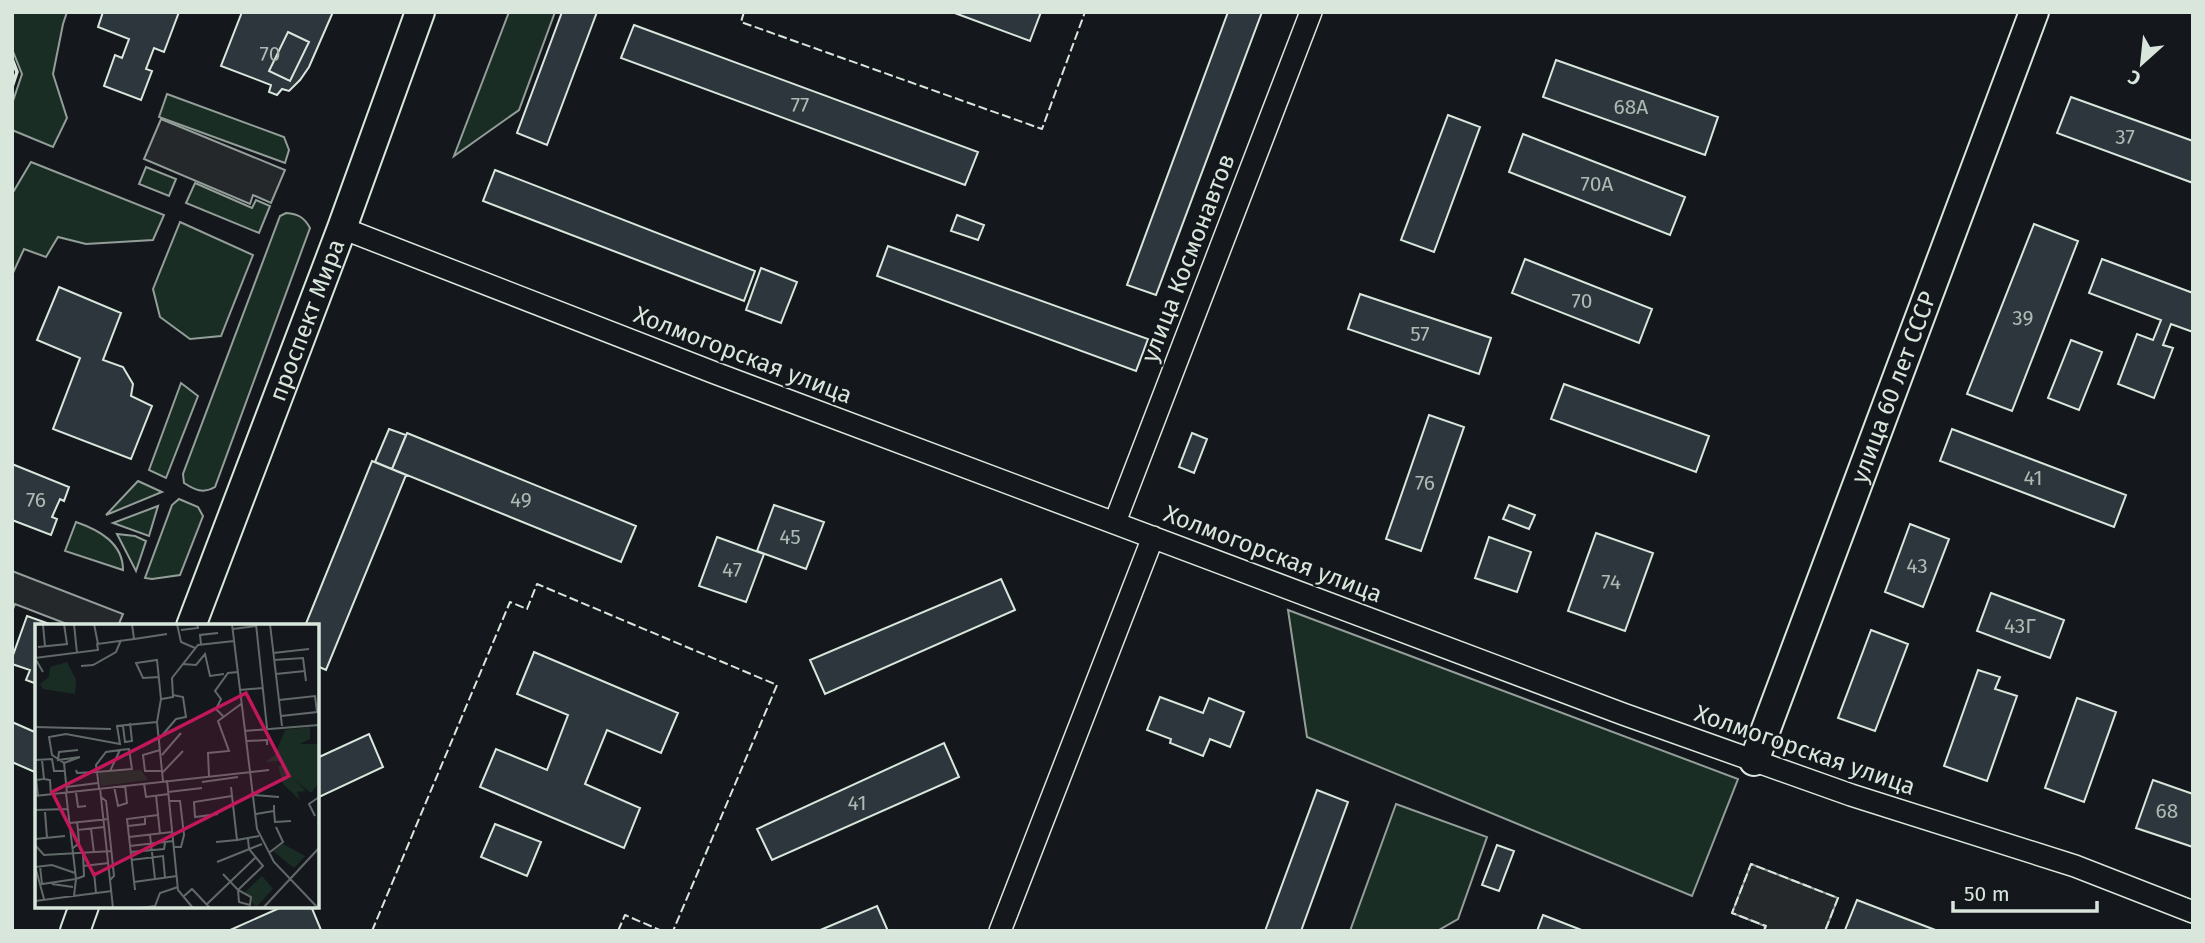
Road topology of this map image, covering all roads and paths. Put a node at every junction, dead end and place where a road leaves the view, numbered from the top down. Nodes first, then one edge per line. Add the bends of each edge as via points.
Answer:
1 (420, 12) edge
2 (1311, 12) edge
3 (2034, 12) edge
4 (342, 228) junction
5 (1115, 522) junction
6 (1153, 537) junction
7 (192, 624) edge
8 (1754, 761) junction
9 (83, 908) edge
10 (2193, 912) edge
11 (75, 931) edge
12 (1000, 931) edge

1 - 4 main road, проспект Мира
2 - 5 street, улица Космонавтов
3 - 8 main road, улица 60 лет СССР
4 - 5 street, Холмогорская улица
4 - 7 main road, проспект Мира
5 - 6 street, Холмогорская улица
6 - 8 street, Холмогорская улица
6 - 12 street
8 - 10 street, Холмогорская улица via 2062,862
9 - 11 main road

